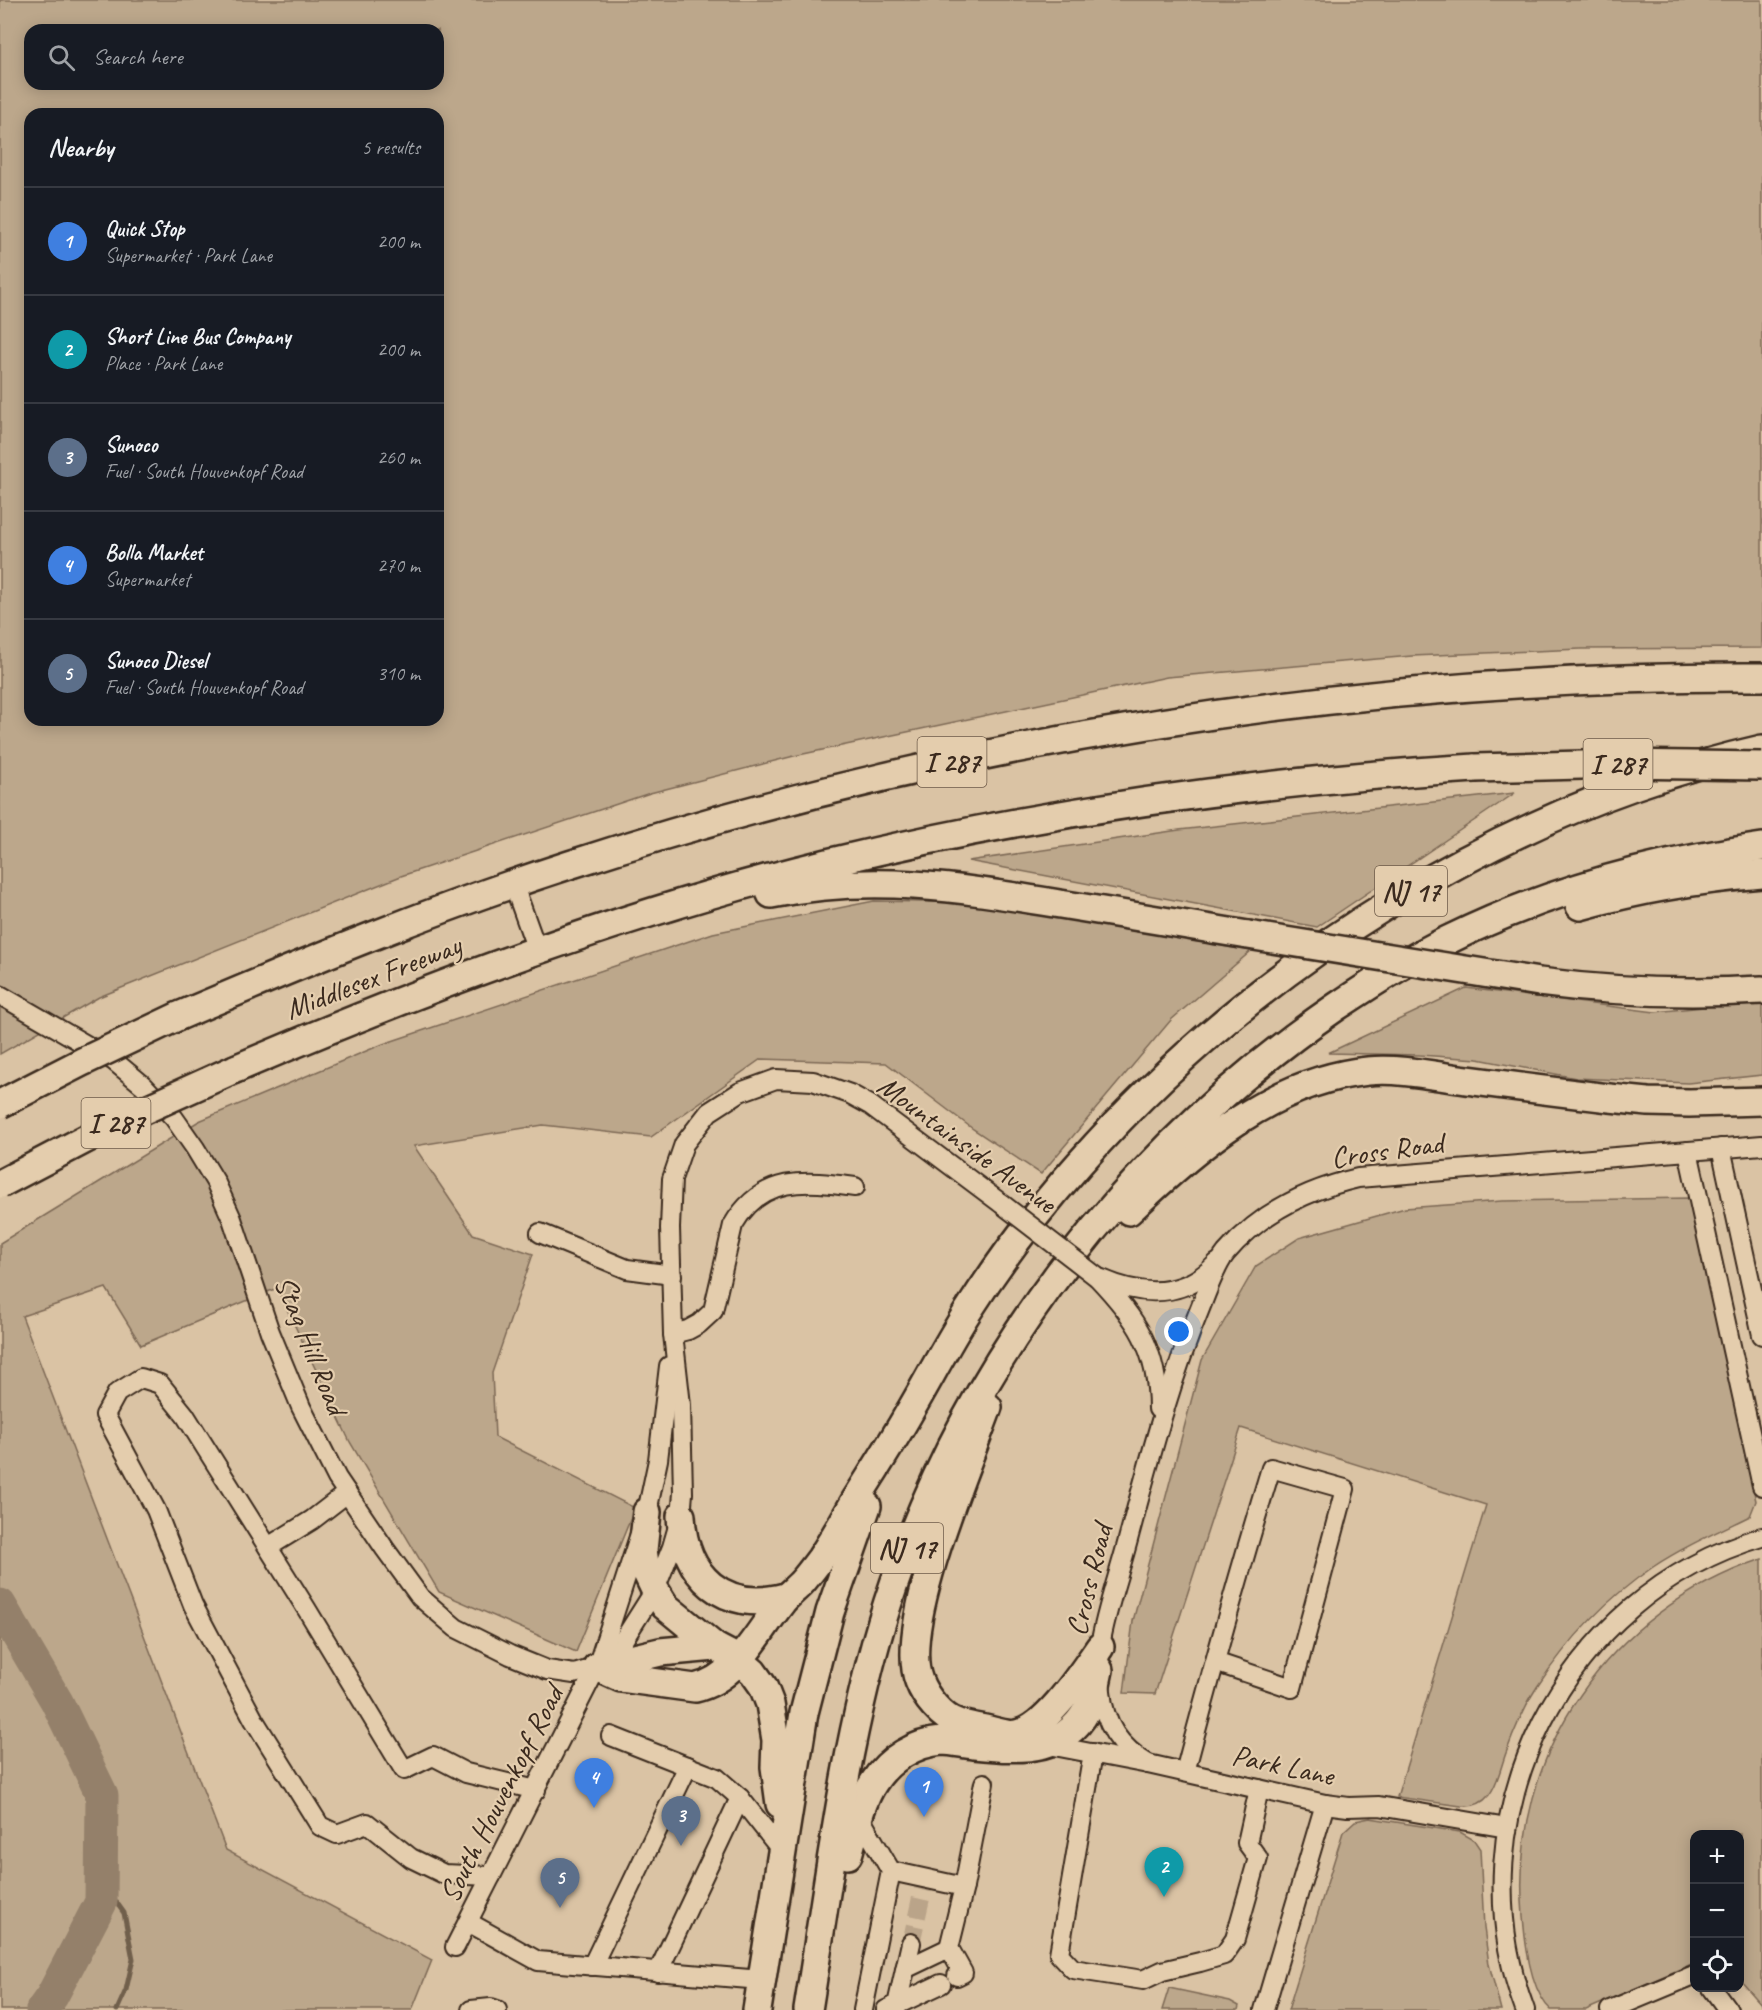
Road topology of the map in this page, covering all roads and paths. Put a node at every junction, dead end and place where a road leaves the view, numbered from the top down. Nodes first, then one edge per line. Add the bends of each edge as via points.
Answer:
1 (1762, 677) edge
2 (1762, 748) edge
3 (1762, 766) edge
4 (1762, 847) edge
5 (1762, 874) edge
6 (513, 884) junction
7 (537, 950) junction
8 (1762, 990) edge
9 (0, 995) edge
10 (1313, 1023) junction
11 (1762, 1101) edge
12 (0, 1104) edge
13 (1762, 1144) edge
14 (1721, 1148) junction
15 (1688, 1150) junction
16 (0, 1184) edge
17 (855, 1187) dead end
18 (540, 1233) dead end
19 (1224, 1255) junction
20 (672, 1275) junction
21 (1097, 1276) junction
22 (1047, 1292) junction
23 (673, 1335) junction
24 (1762, 1335) edge
25 (1013, 1339) junction
26 (909, 1414) junction
27 (1156, 1437) junction
28 (1762, 1486) edge
29 (347, 1493) junction
30 (647, 1512) junction
31 (681, 1516) junction
32 (1762, 1520) edge
33 (1757, 1539) edge
34 (267, 1547) junction
35 (655, 1590) junction
36 (785, 1597) junction
37 (727, 1653) junction
38 (1100, 1659) junction
39 (1215, 1662) junction
40 (597, 1667) junction
41 (1014, 1735) junction
42 (611, 1736) dead end
43 (1049, 1745) junction
44 (1093, 1753) junction
45 (1148, 1764) junction
46 (688, 1766) junction
47 (1185, 1772) junction
48 (984, 1783) dead end
49 (1259, 1789) junction
50 (536, 1790) junction
51 (740, 1798) junction
52 (1324, 1804) junction
53 (860, 1816) junction
54 (1507, 1828) junction
55 (783, 1842) junction
56 (891, 1871) junction
57 (491, 1876) junction
58 (964, 1887) junction
59 (468, 1922) junction
60 (911, 1943) tunnel mouth
61 (455, 1947) dead end
62 (949, 1948) junction
63 (817, 1953) junction
64 (592, 1966) junction
65 (905, 1969) junction
66 (658, 1972) junction
67 (1690, 1978) edge
68 (761, 1980) junction
69 (1715, 1992) edge
70 (1648, 2003) edge
71 (1522, 2004) edge
72 (892, 2007) edge
73 (471, 2010) edge
74 (497, 2010) edge
75 (757, 2010) edge
76 (808, 2010) edge
77 (863, 2010) edge
78 (1264, 2010) edge
79 (1536, 2010) edge
80 (1610, 2010) edge
81 (1728, 2010) edge

1 - 6 highway, I 287 via 1554,682 1416,692 1146,725 994,753 819,792 685,829
2 - 26 highway, NJ 17 via 1629,787 1518,833 1415,888 1282,977 1197,1046 1078,1165 968,1310
3 - 7 highway, I 287, bridge via 1475,768 1353,777 1094,810 878,852 767,879
4 - 10 highway, NJ 17 via 1657,865 1497,918 1399,967
5 - 10 highway via 1660,887 1554,913 1452,954
6 - 7 street
6 - 12 highway, I 287, bridge via 378,933 179,1016
7 - 8 highway, bridge via 784,891 885,883 988,893 1539,982 1651,992
7 - 16 highway, Middlesex Freeway / I 287, bridge via 355,1018 235,1069 124,1119
9 - 29 street, Stag Hill Road via 114,1061 174,1118 195,1148 232,1219 270,1332 301,1407
10 - 22 highway, NJ 17 via 1231,1087 1152,1163 1102,1218
11 - 22 highway via 1648,1102 1389,1070 1324,1080 1261,1107 1196,1151
13 - 14 street, Cross Road
14 - 15 street, Cross Road
14 - 24 street
15 - 19 street, Cross Road via 1381,1175 1341,1182 1287,1202 1263,1217
15 - 28 street
17 - 23 street via 796,1181 781,1184 751,1201 733,1225 713,1311 699,1324
18 - 20 street via 627,1269
19 - 21 street, Mountainside Avenue via 1197,1280 1162,1292 1120,1287
19 - 27 street, Cross Road via 1179,1362
20 - 21 street, Mountainside Avenue, bridge via 672,1179 684,1144 709,1112 740,1092 776,1079 813,1081 870,1105
20 - 23 street, Mountainside Avenue
21 - 27 street, Mountainside Avenue via 1128,1312 1151,1357 1158,1389
22 - 25 highway, NJ 17
23 - 30 street, Mountainside Avenue via 658,1460
23 - 31 street, Mountainside Avenue via 681,1405
25 - 41 highway via 943,1532 924,1594 914,1646 919,1682 940,1711 956,1723
25 - 63 highway, NJ 17 via 933,1484 880,1627 856,1724
26 - 36 highway via 822,1555 803,1582
26 - 55 highway, NJ 17 via 863,1515 830,1612 804,1713
27 - 38 street, Cross Road
29 - 34 street
29 - 40 street, Stag Hill Road via 420,1597 456,1628 547,1670 574,1674
30 - 35 highway via 643,1550 646,1571
30 - 40 street, Mountainside Avenue
31 - 35 street, Mountainside Avenue
31 - 36 highway via 686,1551 707,1582 745,1601
32 - 33 street
33 - 54 street via 1711,1557 1664,1583 1637,1602 1590,1648 1552,1701 1537,1730 1515,1790
34 - 50 street via 404,1770 433,1756 466,1773
34 - 57 street via 185,1415 160,1384 141,1378 117,1393 105,1415 156,1510 193,1605 254,1720 320,1826 337,1834 367,1822 411,1858 444,1874
35 - 37 highway via 665,1606
35 - 40 street, Mountainside Avenue via 624,1638
36 - 37 highway
37 - 40 highway via 660,1652
37 - 40 highway via 721,1678 695,1688 621,1678
37 - 55 highway via 753,1672 770,1704
38 - 41 highway via 1034,1726
38 - 43 highway via 1092,1700 1084,1715
38 - 45 street via 1105,1713 1117,1738 1130,1753
39 - 39 street via 1271,1468 1345,1489 1292,1688
39 - 47 street
40 - 50 street, South Houvenkopf Road
41 - 43 highway
42 - 46 street
43 - 44 street, Park Lane
43 - 53 highway via 1010,1749 943,1741 913,1748 890,1762 874,1781
44 - 45 street, Park Lane
44 - 49 street via 1059,1954 1073,1969 1143,1980 1224,1955 1235,1939 1258,1858 1246,1843
45 - 47 street, Park Lane
46 - 51 street via 717,1778
46 - 64 street
47 - 49 street, Park Lane
48 - 58 street
49 - 52 street, Park Lane
50 - 57 street, South Houvenkopf Road
51 - 55 street
51 - 66 street
52 - 54 street, Park Lane via 1379,1806
52 - 78 street
53 - 56 street
53 - 63 highway
54 - 71 street via 1503,1860 1505,1925
55 - 68 highway, NJ 17
56 - 58 street via 924,1884
56 - 77 street
57 - 59 street, South Houvenkopf Road
58 - 62 street
59 - 61 street, South Houvenkopf Road
59 - 64 street via 538,1961
60 - 65 street
62 - 65 street
62 - 72 street via 963,1973
63 - 76 highway, NJ 17
64 - 66 street
65 - 72 street
66 - 68 street
67 - 70 street
68 - 75 highway, NJ 17
69 - 81 street
70 - 80 street
71 - 79 street
73 - 74 street

